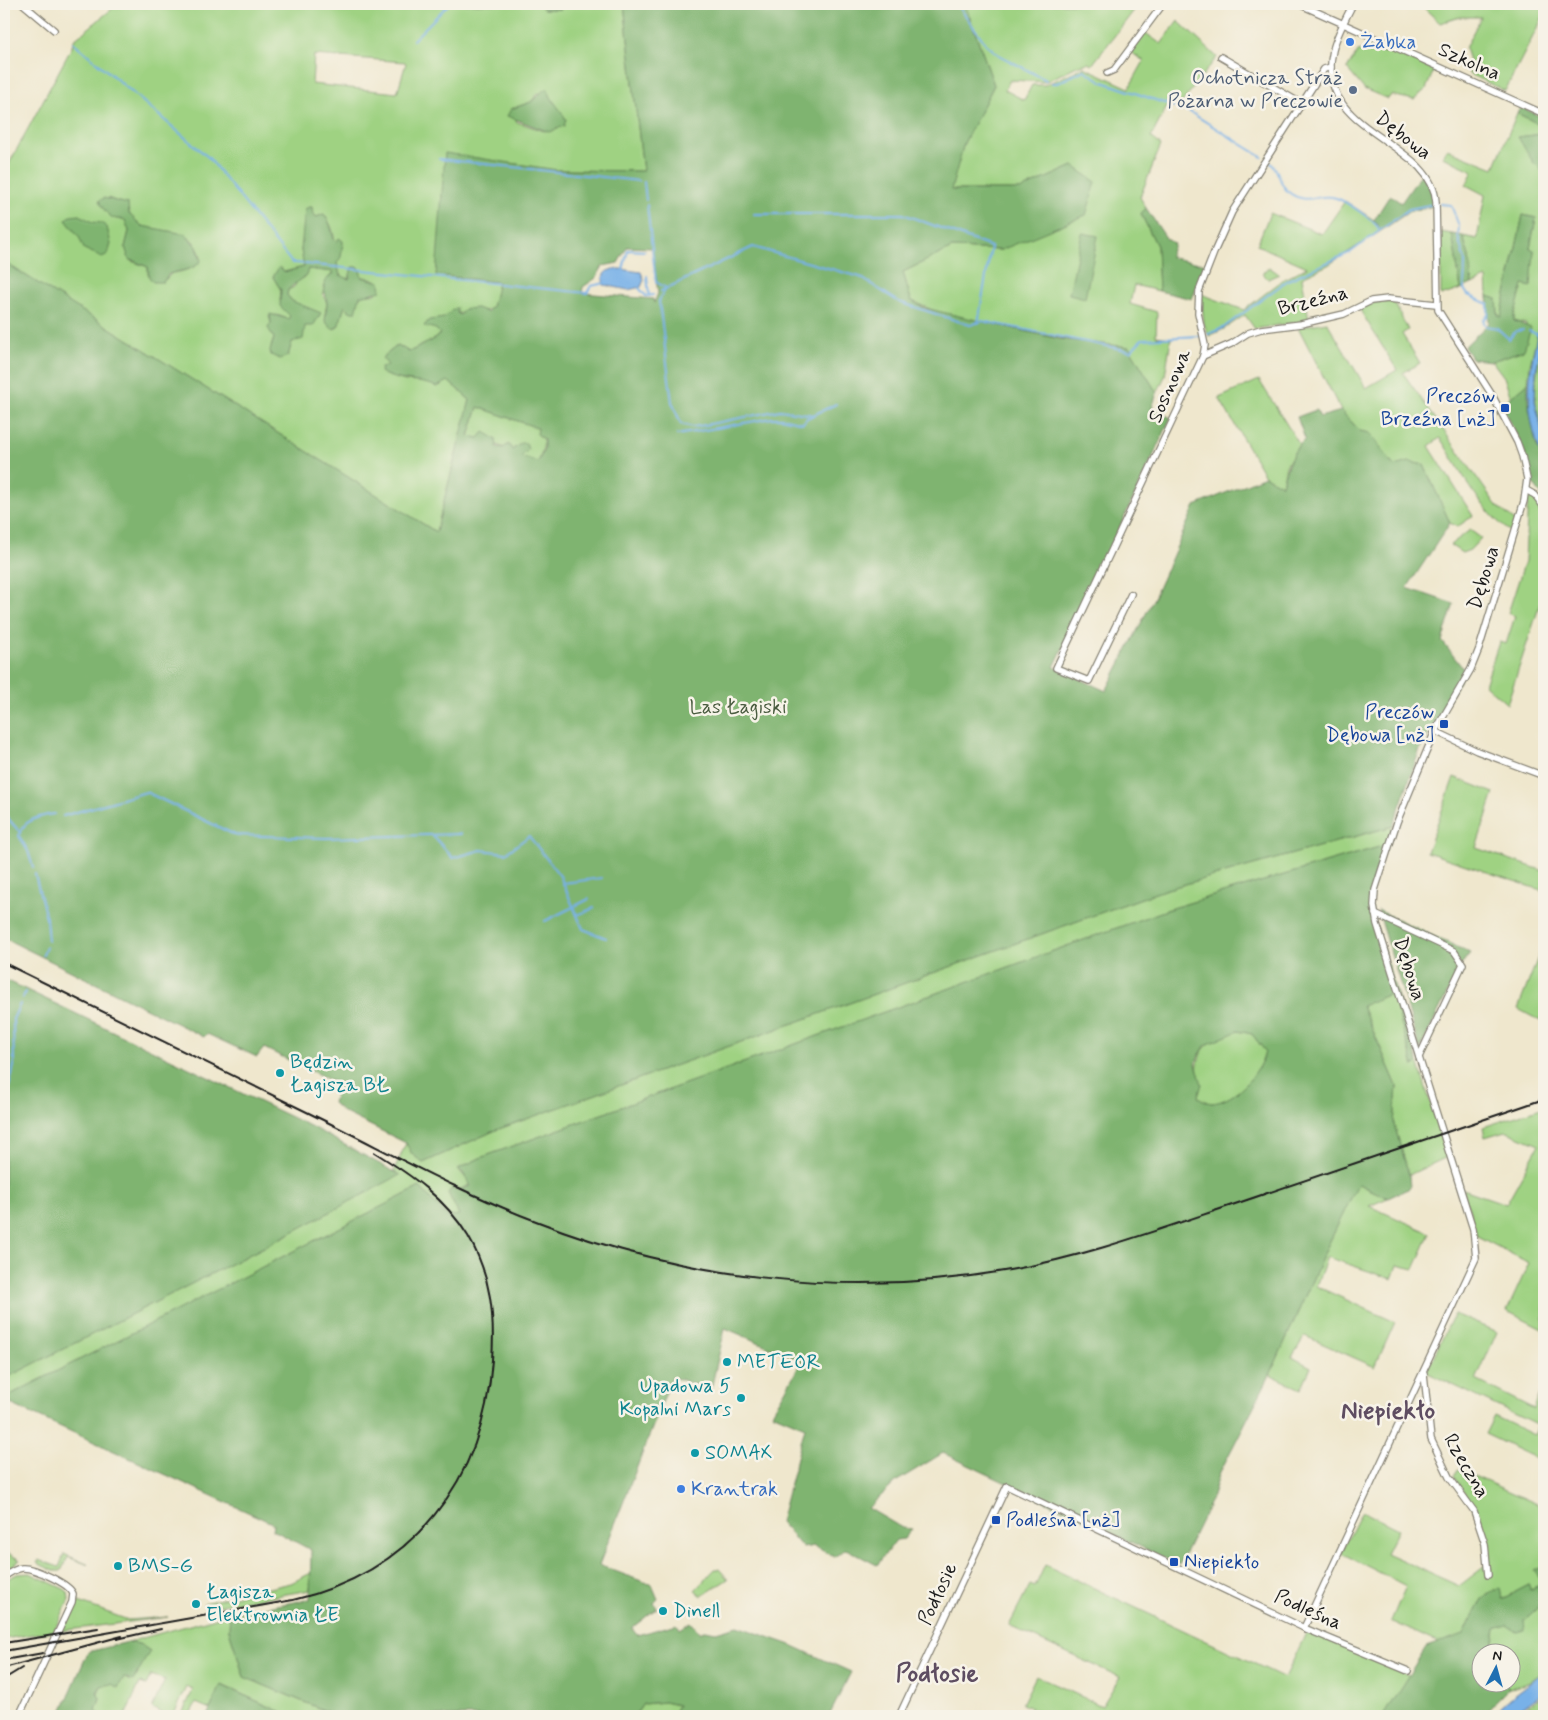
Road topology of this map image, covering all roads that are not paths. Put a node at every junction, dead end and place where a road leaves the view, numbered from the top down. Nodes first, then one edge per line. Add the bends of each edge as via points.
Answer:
1 (23, 4) edge
2 (1163, 4) edge
3 (1299, 4) edge
4 (1353, 4) edge
5 (1344, 24) junction
6 (54, 30) dead end
7 (1220, 57) dead end
8 (1332, 67) junction
9 (1107, 74) dead end
10 (1302, 104) junction
11 (1544, 114) edge
12 (1436, 304) junction
13 (1203, 356) junction
14 (1526, 490) junction
15 (1544, 507) edge
16 (1131, 594) dead end
17 (1435, 731) junction
18 (1544, 776) edge
19 (1375, 914) junction
20 (1419, 1057) junction
21 (1423, 1372) junction
22 (1006, 1486) joint
23 (1488, 1575) dead end
24 (4, 1576) edge
25 (1304, 1628) junction
26 (1408, 1671) dead end
27 (19, 1716) edge
28 (899, 1716) edge

1 - 6 street
2 - 9 street via 1114,70
3 - 5 street, Szkolna
4 - 5 street
5 - 8 street via 1333,52
5 - 11 street, Szkolna
7 - 10 street
8 - 10 street, Sosnowa via 1324,69
8 - 12 street, Dębowa via 1337,92 1352,115 1420,166 1432,184 1436,202
10 - 13 street, Sosnowa via 1232,212 1199,291 1198,313 1205,345
12 - 13 street, Brzeźna via 1388,299 1371,301 1344,314 1261,329
12 - 14 street, Dębowa via 1443,322 1492,395 1513,435 1524,462
13 - 16 street, Sosnowa via 1056,668 1090,682
14 - 15 street via 1535,495
14 - 17 street, Dębowa via 1479,649
17 - 18 street
17 - 19 street, Dębowa via 1397,822 1374,896
19 - 20 street, Dębowa
19 - 20 street via 1454,951 1463,964
20 - 21 street, Dębowa via 1473,1228 1476,1258
21 - 23 street, Rzeczna via 1431,1439 1449,1477 1474,1511 1485,1544
21 - 25 street
22 - 25 street, Podleśna
22 - 28 street, Podłosie
24 - 27 street via 24,1568 33,1570 66,1585 73,1594
25 - 26 street, Podleśna

